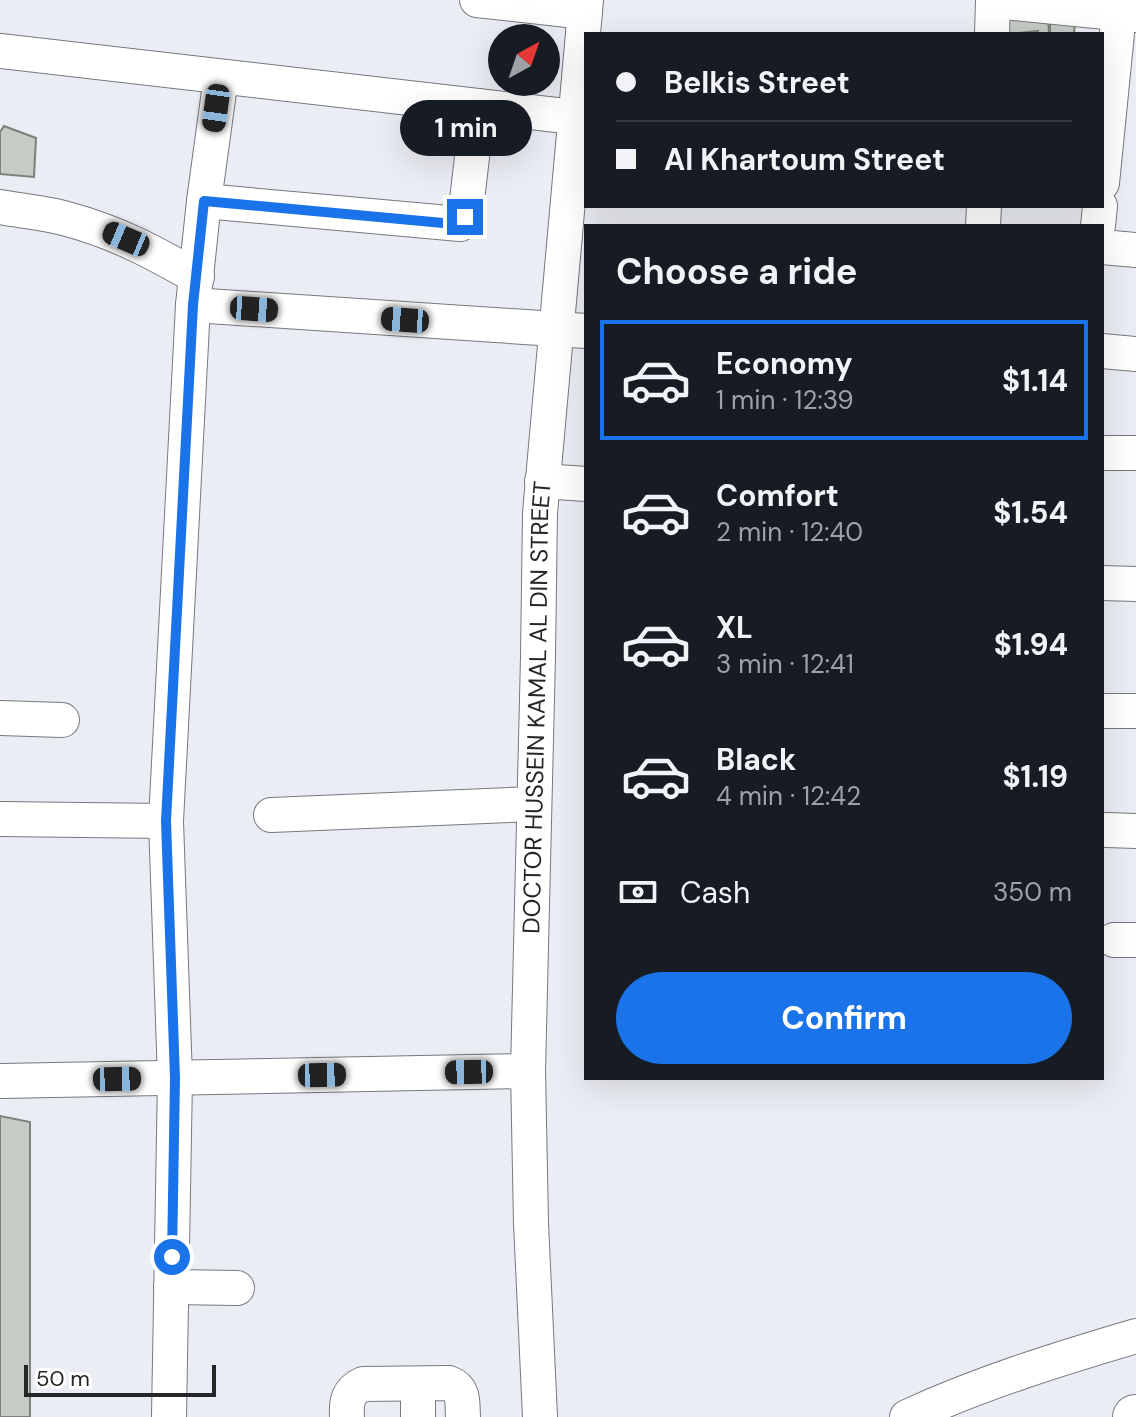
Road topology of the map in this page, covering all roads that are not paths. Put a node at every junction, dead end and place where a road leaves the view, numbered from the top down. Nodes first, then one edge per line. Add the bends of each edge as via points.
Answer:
1 (477, 0) edge
2 (993, 0) edge
3 (585, 6) edge
4 (1127, 14) edge
5 (992, 32) edge
6 (0, 51) edge
7 (221, 77) junction
8 (478, 106) junction
9 (574, 117) junction
10 (1104, 169) edge
11 (204, 201) junction
12 (0, 207) edge
13 (1104, 247) edge
14 (1136, 250) edge
15 (195, 291) junction
16 (571, 331) edge
17 (1104, 351) edge
18 (1136, 354) edge
19 (1104, 453) edge
20 (1136, 453) edge
21 (542, 481) junction
22 (584, 484) edge
23 (1104, 583) edge
24 (1136, 584) edge
25 (1104, 711) edge
26 (1136, 711) edge
27 (0, 718) edge
28 (62, 720) dead end
29 (534, 804) junction
30 (271, 815) dead end
31 (0, 819) edge
32 (166, 821) junction
33 (528, 1071) junction
34 (175, 1078) junction
35 (0, 1081) edge
36 (171, 1287) junction
37 (237, 1288) dead end
38 (1136, 1336) edge
39 (418, 1400) edge
40 (169, 1417) edge
41 (347, 1417) edge
42 (463, 1417) edge
43 (540, 1417) edge
44 (907, 1417) edge

1 - 3 street
2 - 4 street
2 - 5 street
3 - 9 street, DOCTOR HUSSEIN KAMAL AL DIN STREET
4 - 10 street
6 - 7 street
7 - 8 street
7 - 11 street
8 - 9 street
8 - 11 street via 460,224
9 - 16 street, DOCTOR HUSSEIN KAMAL AL DIN STREET
11 - 15 street
12 - 15 street via 64,218 144,246
13 - 14 street
15 - 16 street
15 - 32 street
16 - 21 street, DOCTOR HUSSEIN KAMAL AL DIN STREET
17 - 18 street
19 - 20 street
21 - 22 street
21 - 29 street, DOCTOR HUSSEIN KAMAL AL DIN STREET
23 - 24 street
25 - 26 street
27 - 28 street
29 - 30 street
29 - 33 street, DOCTOR HUSSEIN KAMAL AL DIN STREET
31 - 32 street
32 - 34 street
33 - 34 street
33 - 43 street, DOCTOR HUSSEIN KAMAL AL DIN STREET
34 - 35 street
34 - 36 street
36 - 37 street
36 - 40 street
38 - 44 street via 995,1381
39 - 41 street via 363,1384 348,1397
39 - 42 street via 449,1383 459,1388

